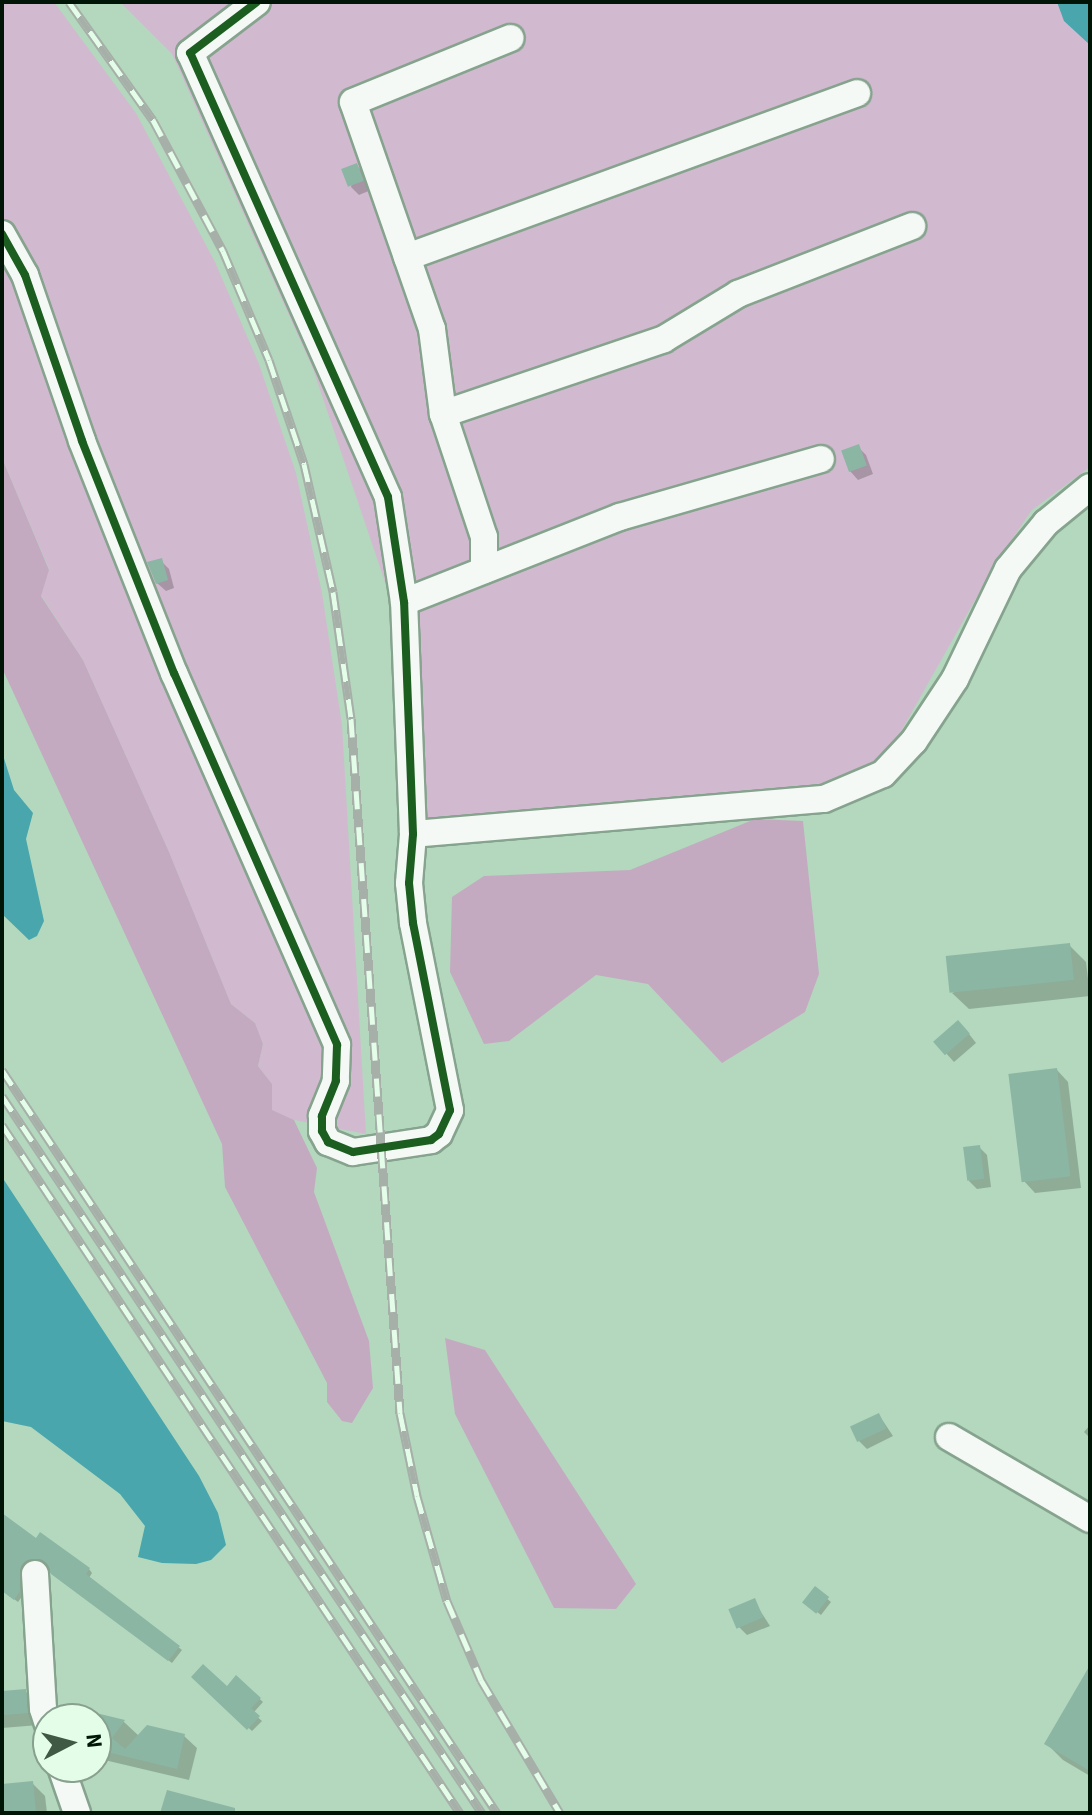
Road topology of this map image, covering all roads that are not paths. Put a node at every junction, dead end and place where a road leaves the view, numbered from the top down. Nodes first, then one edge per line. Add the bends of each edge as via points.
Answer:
1 (257, 2) edge
2 (511, 38) dead end
3 (857, 93) dead end
4 (912, 226) dead end
5 (2, 234) edge
6 (407, 257) junction
7 (443, 414) junction
8 (821, 459) dead end
9 (1090, 487) edge
10 (484, 570) junction
11 (404, 602) junction
12 (413, 834) junction
13 (949, 1437) dead end
14 (1090, 1519) edge
15 (35, 1574) dead end
16 (43, 1703) edge
17 (67, 1783) edge
18 (77, 1813) edge

1 - 11 street via 190,53 388,497
2 - 6 street via 353,102
3 - 6 street
4 - 7 street via 738,294 664,339
5 - 12 street via 25,275 82,441 174,673 337,1045 336,1081 322,1116 322,1131 328,1142 353,1152 431,1140 450,1110 413,923
6 - 7 street via 432,329
7 - 10 street via 484,537
8 - 10 street via 620,517
9 - 12 street via 1046,523 1008,569 955,679 914,741 883,774 824,799
10 - 11 street
11 - 12 street
13 - 14 street
15 - 16 street
17 - 18 street

